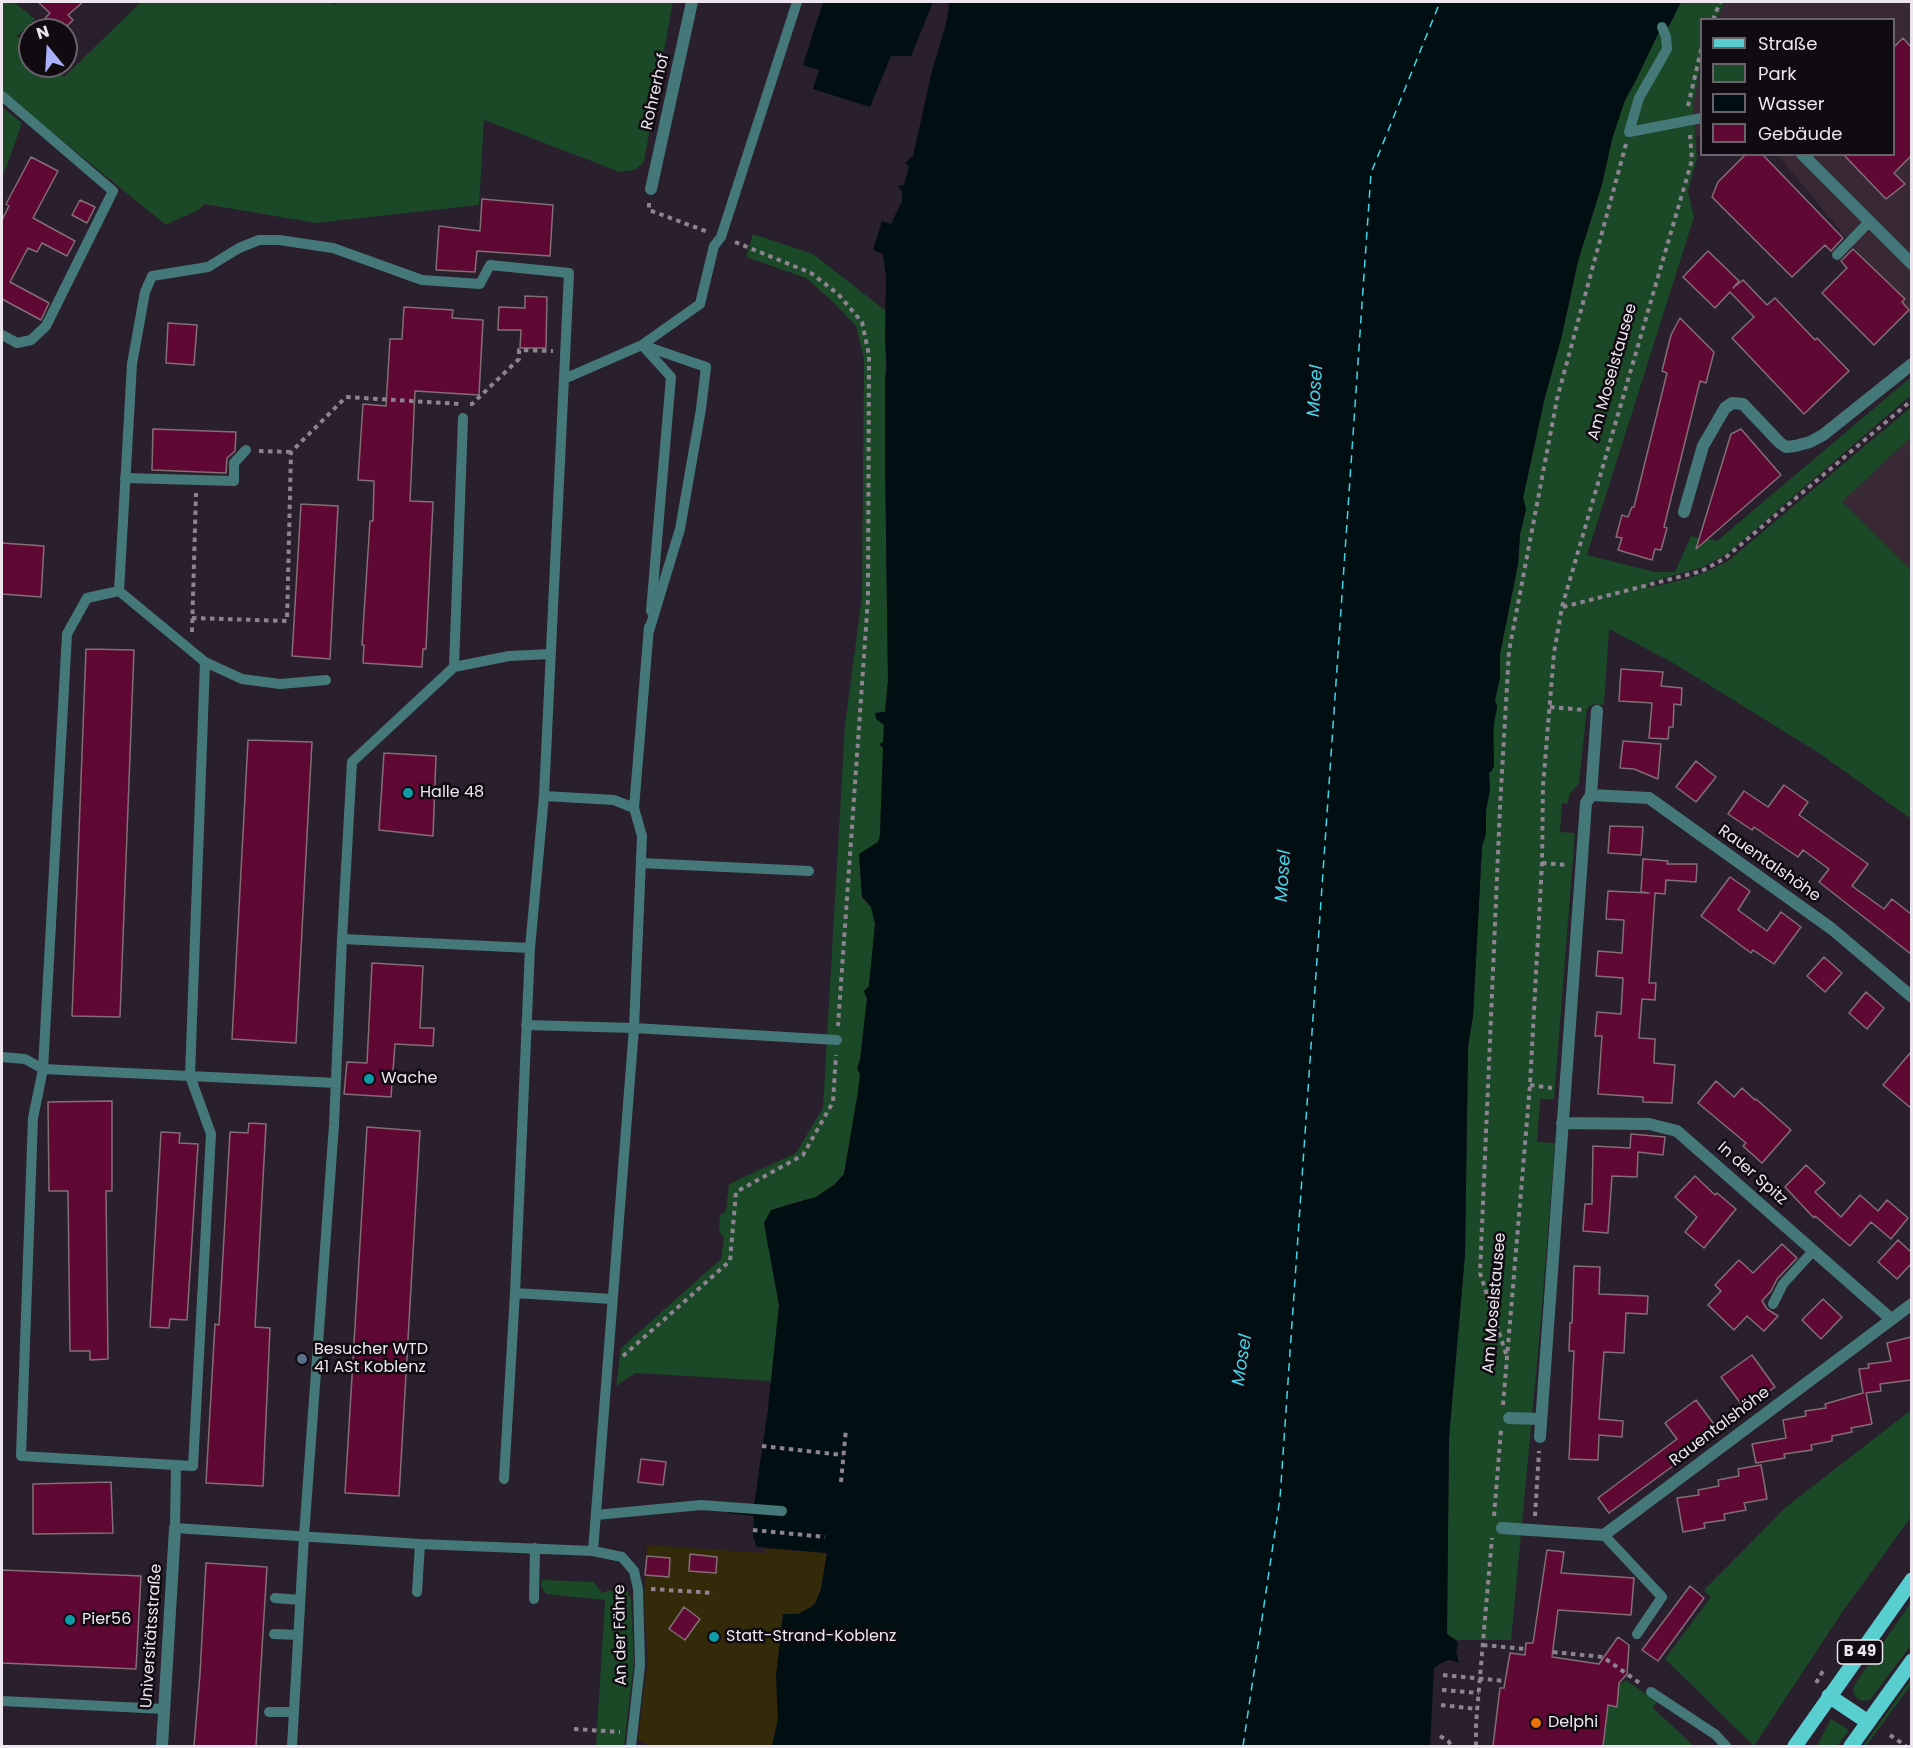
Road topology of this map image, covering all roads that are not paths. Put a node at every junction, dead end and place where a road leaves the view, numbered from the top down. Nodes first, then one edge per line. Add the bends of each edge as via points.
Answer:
1 (692, 2) edge
2 (797, 2) edge
3 (1662, 27) dead end
4 (2, 96) edge
5 (1700, 118) edge
6 (1804, 156) edge
7 (651, 189) road end
8 (1869, 222) junction
9 (1838, 255) dead end
10 (1911, 264) edge
11 (2, 335) edge
12 (642, 345) junction
13 (1911, 364) edge
14 (564, 379) junction
15 (463, 418) dead end
16 (246, 450) road end
17 (125, 478) junction
18 (1684, 512) dead end
19 (119, 591) junction
20 (649, 631) junction
21 (550, 654) junction
22 (205, 662) junction
23 (454, 667) junction
24 (326, 680) dead end
25 (1597, 711) road end
26 (1591, 795) junction
27 (544, 796) junction
28 (634, 808) junction
29 (641, 863) junction
30 (809, 871) dead end
31 (342, 939) junction
32 (530, 948) junction
33 (1911, 997) edge
34 (526, 1025) junction
35 (634, 1028) junction
36 (837, 1040) road end
37 (2, 1057) edge
38 (44, 1069) junction
39 (190, 1076) junction
40 (336, 1083) junction
41 (1562, 1123) junction
42 (1813, 1251) junction
43 (515, 1293) junction
44 (612, 1299) junction
45 (1773, 1304) dead end
46 (1911, 1304) edge
47 (1891, 1319) junction
48 (1506, 1412) road end
49 (1541, 1419) junction
50 (1540, 1437) road end
51 (176, 1465) junction
52 (504, 1479) dead end
53 (782, 1511) dead end
54 (596, 1515) junction
55 (175, 1528) junction
56 (1497, 1528) road end
57 (1604, 1535) junction
58 (304, 1536) junction
59 (420, 1544) junction
60 (535, 1548) junction
61 (593, 1551) junction
62 (1911, 1580) edge
63 (417, 1592) dead end
64 (275, 1598) dead end
65 (534, 1599) dead end
66 (300, 1600) junction
67 (274, 1634) dead end
68 (1637, 1634) dead end
69 (298, 1635) junction
70 (1911, 1661) edge
71 (1651, 1692) road end
72 (1829, 1696) junction
73 (2, 1701) edge
74 (164, 1709) junction
75 (269, 1712) dead end
76 (294, 1712) junction
77 (1868, 1722) junction
78 (1809, 1725) junction
79 (632, 1739) edge
80 (162, 1746) edge
81 (292, 1746) edge
82 (642, 1746) edge
83 (1726, 1746) edge
84 (1795, 1746) edge
85 (1804, 1746) edge
86 (1851, 1746) edge

1 - 7 street, Rohrerhof
2 - 12 lane via 721,237 714,246 700,304
3 - 5 lane via 1667,49 1639,98 1629,132
4 - 11 lane via 113,190 46,326 31,340 17,343
6 - 8 street
8 - 9 lane
8 - 10 street
12 - 14 lane
12 - 20 lane via 671,377
12 - 20 lane via 706,367 680,529
13 - 18 street via 1810,442 1786,447 1743,404 1732,403 1719,415 1703,446
14 - 17 lane via 569,273 490,266 480,284 422,280 333,248 259,240 208,267 152,276 145,292 132,364
14 - 21 lane
15 - 23 lane
16 - 17 lane via 234,463 234,481
17 - 19 lane
19 - 22 lane
19 - 38 lane via 87,598 67,634
20 - 28 lane
21 - 23 lane via 509,656
21 - 27 lane
22 - 24 lane via 242,679 280,684
22 - 39 lane
23 - 31 lane via 352,762
25 - 26 street
26 - 33 street, Rauentalshöhe via 1649,798 1832,929
26 - 41 street via 1586,803
27 - 28 lane via 614,800
27 - 32 lane
28 - 29 lane via 642,836
29 - 30 lane
29 - 35 lane
31 - 32 lane
31 - 40 lane
32 - 34 lane
34 - 35 lane
34 - 43 lane
35 - 36 lane
35 - 44 lane
37 - 38 lane via 25,1059
38 - 39 lane
38 - 51 lane via 33,1118 21,1456
39 - 40 lane
39 - 51 lane via 212,1134 193,1466
40 - 58 lane
41 - 42 street, In der Spitz via 1649,1124 1677,1131
41 - 49 street
42 - 45 lane via 1783,1284
42 - 47 street, In der Spitz
43 - 44 lane
43 - 52 lane
44 - 54 lane
46 - 47 street, Rauentalshöhe
47 - 57 street, Rauentalshöhe
48 - 49 street
49 - 50 street
51 - 55 lane
53 - 54 lane via 701,1505
54 - 61 lane
55 - 58 lane
55 - 74 street, Universitätsstraße
56 - 57 street
57 - 68 lane via 1662,1597
58 - 59 lane
58 - 66 lane
59 - 60 lane
59 - 63 lane
60 - 61 lane
60 - 65 lane
61 - 79 lane, An der Fähre via 622,1557 634,1571 638,1589 640,1665
62 - 72 main road, B 49
64 - 66 lane
66 - 69 lane
67 - 69 lane
69 - 76 lane
70 - 77 main road, B 49
71 - 83 lane via 1716,1735
72 - 77 main road
72 - 78 main road, B 49
73 - 74 lane
74 - 80 street, Universitätsstraße
75 - 76 lane
76 - 81 lane
77 - 86 main road, B 49
78 - 84 main road, B 49
78 - 85 main road
79 - 82 lane

